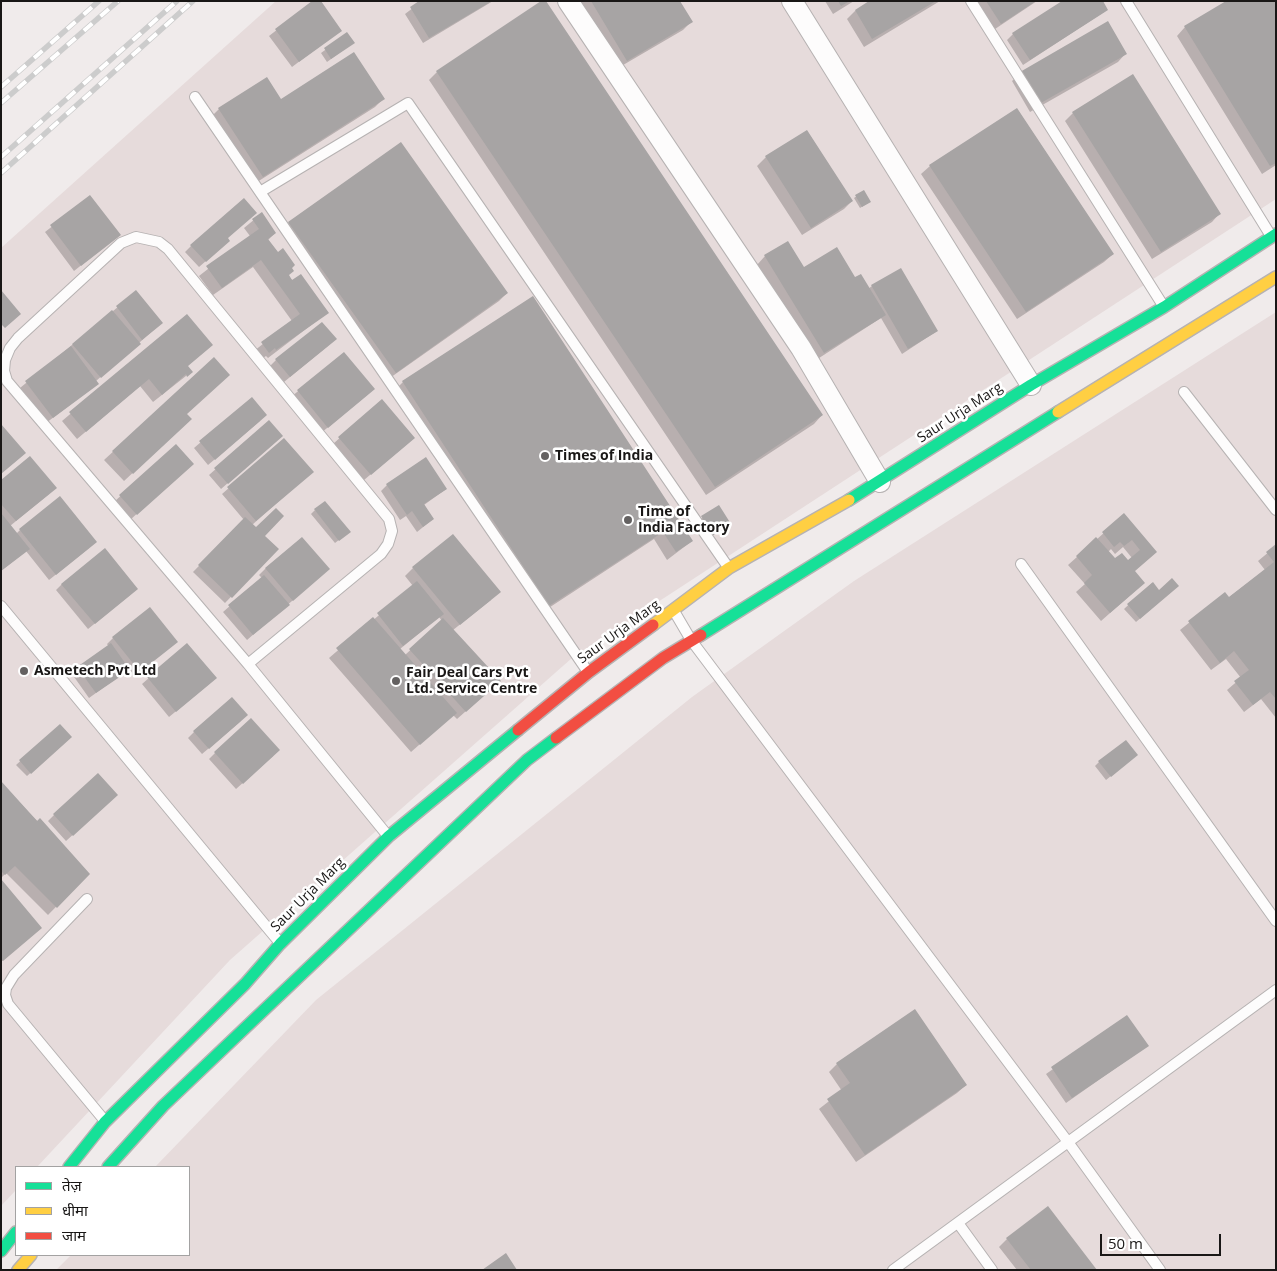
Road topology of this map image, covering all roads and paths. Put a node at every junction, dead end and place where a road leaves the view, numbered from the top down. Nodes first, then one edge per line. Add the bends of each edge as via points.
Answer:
1 (568, 1) edge
2 (792, 1) edge
3 (971, 1) edge
4 (1126, 1) edge
5 (195, 97) dead end
6 (260, 192) junction
7 (1273, 235) edge
8 (1276, 277) edge
9 (1164, 307) junction
10 (1031, 385) junction
11 (1184, 392) dead end
12 (880, 482) junction
13 (1276, 510) edge
14 (1021, 564) dead end
15 (729, 568) junction
16 (1, 606) edge
17 (673, 611) junction
18 (691, 640) junction
19 (248, 664) junction
20 (588, 672) junction
21 (389, 836) junction
22 (87, 899) dead end
23 (1276, 921) edge
24 (280, 944) junction
25 (1276, 990) edge
26 (105, 1122) junction
27 (1068, 1142) junction
28 (70, 1166) edge
29 (109, 1166) edge
30 (958, 1223) junction
31 (15, 1233) edge
32 (1, 1251) edge
33 (30, 1256) edge
34 (18, 1270) edge
35 (893, 1270) edge
36 (992, 1270) edge
37 (1160, 1270) edge

1 - 12 street via 801,348
2 - 10 street
3 - 9 lane
4 - 7 lane
5 - 6 lane
6 - 15 lane via 408,103
6 - 20 lane
7 - 9 street, Saur Urja Marg
8 - 18 street
9 - 10 street, Saur Urja Marg
10 - 12 street, Saur Urja Marg
11 - 13 lane
12 - 15 street, Saur Urja Marg
14 - 23 lane
15 - 17 street, Saur Urja Marg
16 - 24 lane
17 - 18 lane
17 - 20 street, Saur Urja Marg
18 - 27 lane
18 - 29 street via 527,760 163,1106
19 - 19 lane via 381,554 392,531 389,519 168,249 158,242 136,238 121,243 18,338 10,348 4,371 7,381
19 - 21 lane
20 - 21 street, Saur Urja Marg
21 - 24 street, Saur Urja Marg
22 - 26 lane via 14,975 5,995 8,1004
24 - 26 street, Saur Urja Marg via 245,984
25 - 27 lane
26 - 28 street, Saur Urja Marg
27 - 30 lane
27 - 37 lane
30 - 35 lane
30 - 36 lane
31 - 32 street
33 - 34 street

